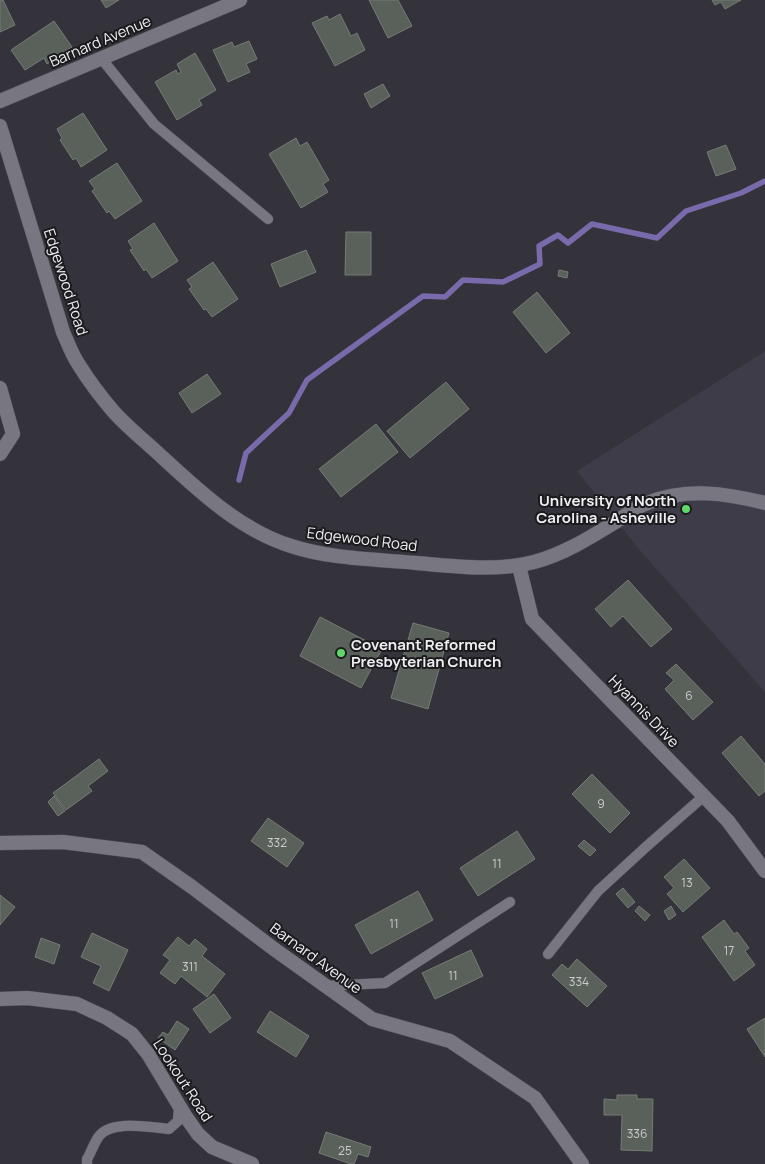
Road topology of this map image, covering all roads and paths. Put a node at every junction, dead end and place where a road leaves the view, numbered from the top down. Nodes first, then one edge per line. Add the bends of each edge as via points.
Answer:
1 (240, 0) edge
2 (101, 58) junction
3 (0, 100) edge
4 (0, 126) edge
5 (268, 219) dead end
6 (0, 388) edge
7 (0, 454) edge
8 (765, 503) edge
9 (519, 566) junction
10 (704, 796) junction
11 (0, 843) edge
12 (765, 871) edge
13 (510, 902) dead end
14 (548, 954) dead end
15 (326, 986) junction
16 (0, 999) edge
17 (180, 1105) junction
18 (88, 1164) edge
19 (252, 1164) edge
20 (582, 1164) edge

1 - 2 street, Barnard Avenue
2 - 3 street, Barnard Avenue
2 - 5 lane via 154,124
4 - 9 street, Edgewood Road via 63,332 77,363 114,412 207,498 268,537 321,553 465,567
6 - 7 street via 13,434
8 - 9 street, Edgewood Road via 703,492 673,495 644,504 585,541
9 - 10 street, Hyannis Drive via 532,619
10 - 12 street, Hyannis Drive via 728,821
10 - 14 lane via 598,891
11 - 15 street, Barnard Avenue via 63,842 142,852
13 - 15 lane via 385,983
15 - 20 street, Barnard Avenue via 372,1019 450,1041 535,1098
16 - 17 street, Lookout Road via 27,998 77,1004 107,1018 132,1034
17 - 18 lane via 178,1121 169,1129 136,1124 100,1134 87,1159
17 - 19 street, Lookout Road via 198,1134 212,1147

